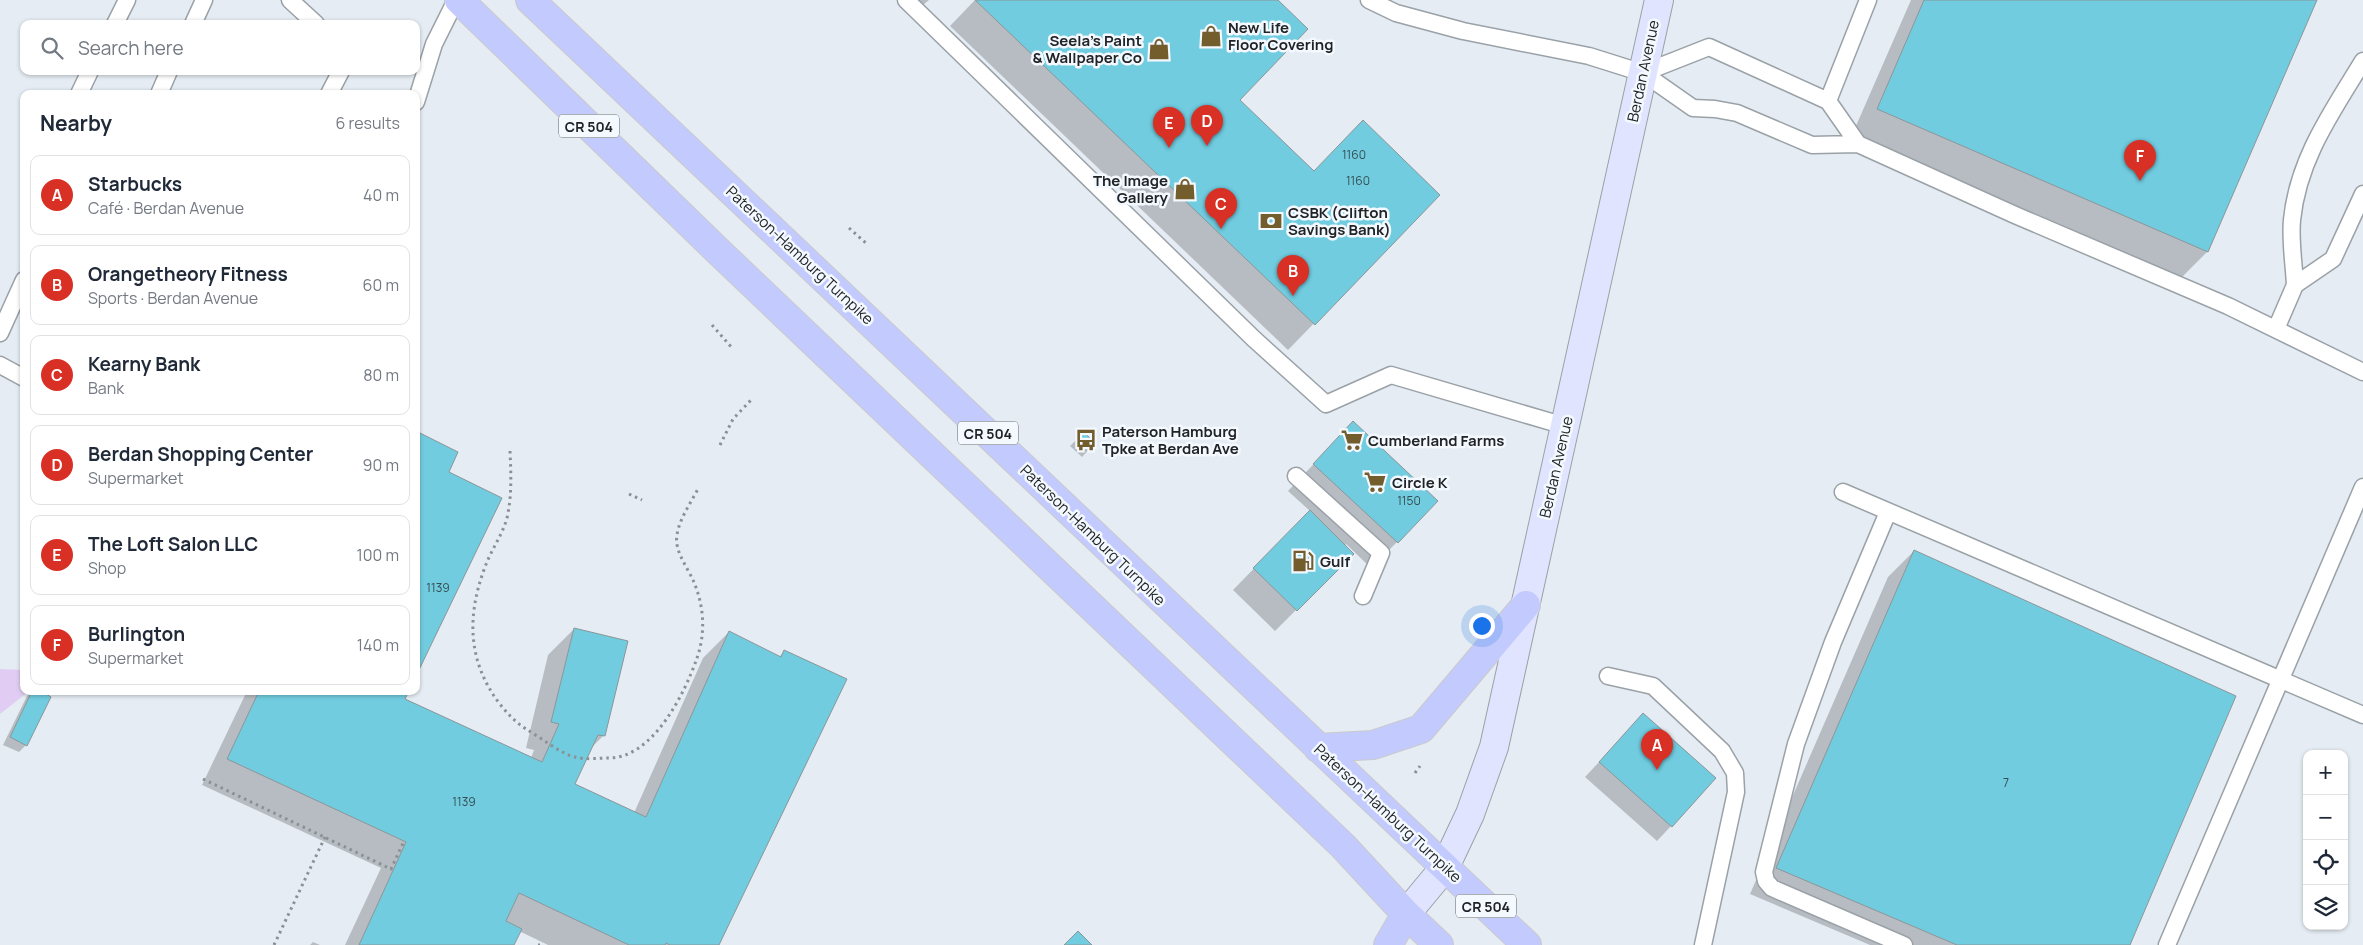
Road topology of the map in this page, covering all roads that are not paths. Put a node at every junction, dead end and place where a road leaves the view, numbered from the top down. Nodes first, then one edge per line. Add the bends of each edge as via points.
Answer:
1 (127, 0) edge
2 (204, 0) edge
3 (290, 0) edge
4 (458, 0) edge
5 (530, 0) edge
6 (906, 0) edge
7 (1369, 0) edge
8 (1659, 0) edge
9 (1868, 0) edge
10 (117, 20) edge
11 (195, 20) edge
12 (312, 20) edge
13 (2363, 61) edge
14 (1643, 73) junction
15 (88, 75) edge
16 (168, 75) edge
17 (339, 75) edge
18 (81, 90) edge
19 (160, 90) edge
20 (331, 90) edge
21 (420, 90) edge
22 (1828, 101) junction
23 (1858, 144) junction
24 (2363, 194) edge
25 (2295, 285) junction
26 (20, 289) edge
27 (2276, 329) junction
28 (0, 333) edge
29 (0, 365) edge
30 (2363, 372) edge
31 (20, 376) edge
32 (1565, 426) junction
33 (1296, 476) dead end
34 (2363, 488) edge
35 (1843, 492) dead end
36 (1888, 512) junction
37 (1364, 596) dead end
38 (1526, 605) junction
39 (1608, 676) dead end
40 (2281, 679) junction
41 (2363, 715) edge
42 (1318, 748) junction
43 (1445, 867) junction
44 (1406, 914) junction
45 (1388, 945) edge
46 (1439, 945) edge
47 (1527, 945) edge
48 (1703, 945) edge
49 (1904, 945) edge
50 (2166, 945) edge

1 - 10 lane
2 - 11 lane
3 - 12 lane
4 - 21 lane via 434,44
4 - 44 main road, CR 504 via 1343,846
5 - 42 main road, Paterson-Hamburg Turnpike / CR 504
6 - 32 lane via 1254,339 1326,404 1391,375
7 - 14 lane via 1396,13 1463,31 1589,56
8 - 14 main road, Berdan Avenue
9 - 22 lane
13 - 25 lane via 2316,137 2298,182 2292,222
14 - 22 lane via 1709,47
14 - 23 lane via 1693,108 1737,113 1812,145
14 - 32 main road, Berdan Avenue
15 - 18 lane
16 - 19 lane
17 - 20 lane
22 - 23 lane
23 - 27 lane
24 - 25 lane via 2333,259
25 - 27 lane
26 - 28 lane
27 - 30 lane
29 - 31 lane
32 - 38 main road, Berdan Avenue
33 - 37 lane via 1381,552
34 - 40 lane
35 - 36 lane
36 - 40 lane
36 - 49 lane via 1833,642 1796,744 1764,872 1772,888
38 - 42 main road via 1421,729 1373,745
38 - 43 main road, Berdan Avenue via 1494,747 1470,814
39 - 48 lane via 1653,686 1722,751 1735,773 1736,792
40 - 41 lane
40 - 50 lane
42 - 43 main road, Paterson-Hamburg Turnpike / CR 504
43 - 44 main road, Berdan Avenue
43 - 47 main road, Paterson-Hamburg Turnpike / CR 504
44 - 45 main road
44 - 46 main road, CR 504

